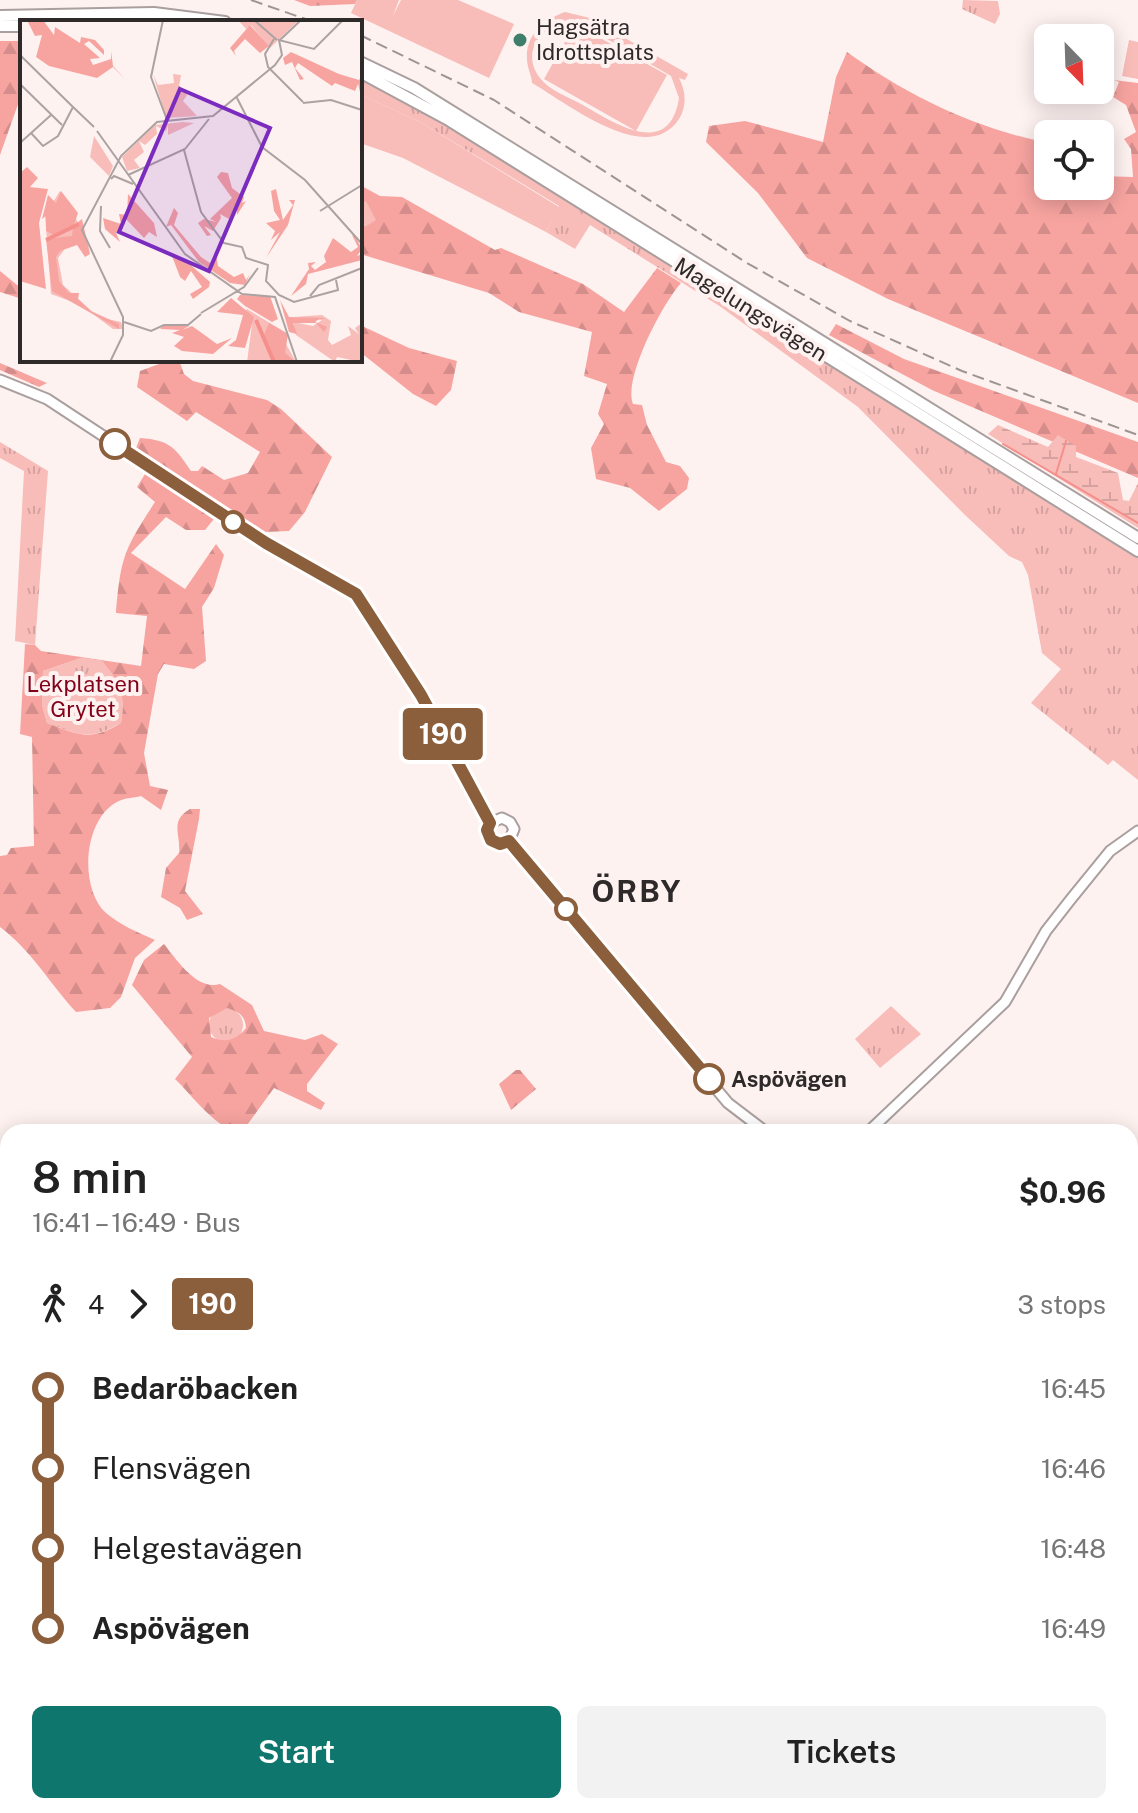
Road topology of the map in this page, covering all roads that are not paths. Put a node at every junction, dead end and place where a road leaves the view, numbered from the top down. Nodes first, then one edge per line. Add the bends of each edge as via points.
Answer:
1 (0, 16) edge
2 (209, 20) edge
3 (362, 63) edge
4 (362, 73) edge
5 (0, 380) edge
6 (1138, 538) edge
7 (1138, 551) edge
8 (490, 823) junction
9 (1138, 831) edge
10 (509, 841) junction
11 (756, 1124) edge
12 (876, 1124) edge

1 - 2 main road via 154,13
3 - 6 main road, Magelungsvägen via 428,96
4 - 7 main road, Magelungsvägen via 461,128
5 - 8 street via 47,399 256,537 356,594 421,695
8 - 10 street via 491,840
8 - 10 street via 498,818 510,822 514,834
9 - 12 street via 1110,851 1065,905 1005,1002
10 - 11 street via 728,1103

